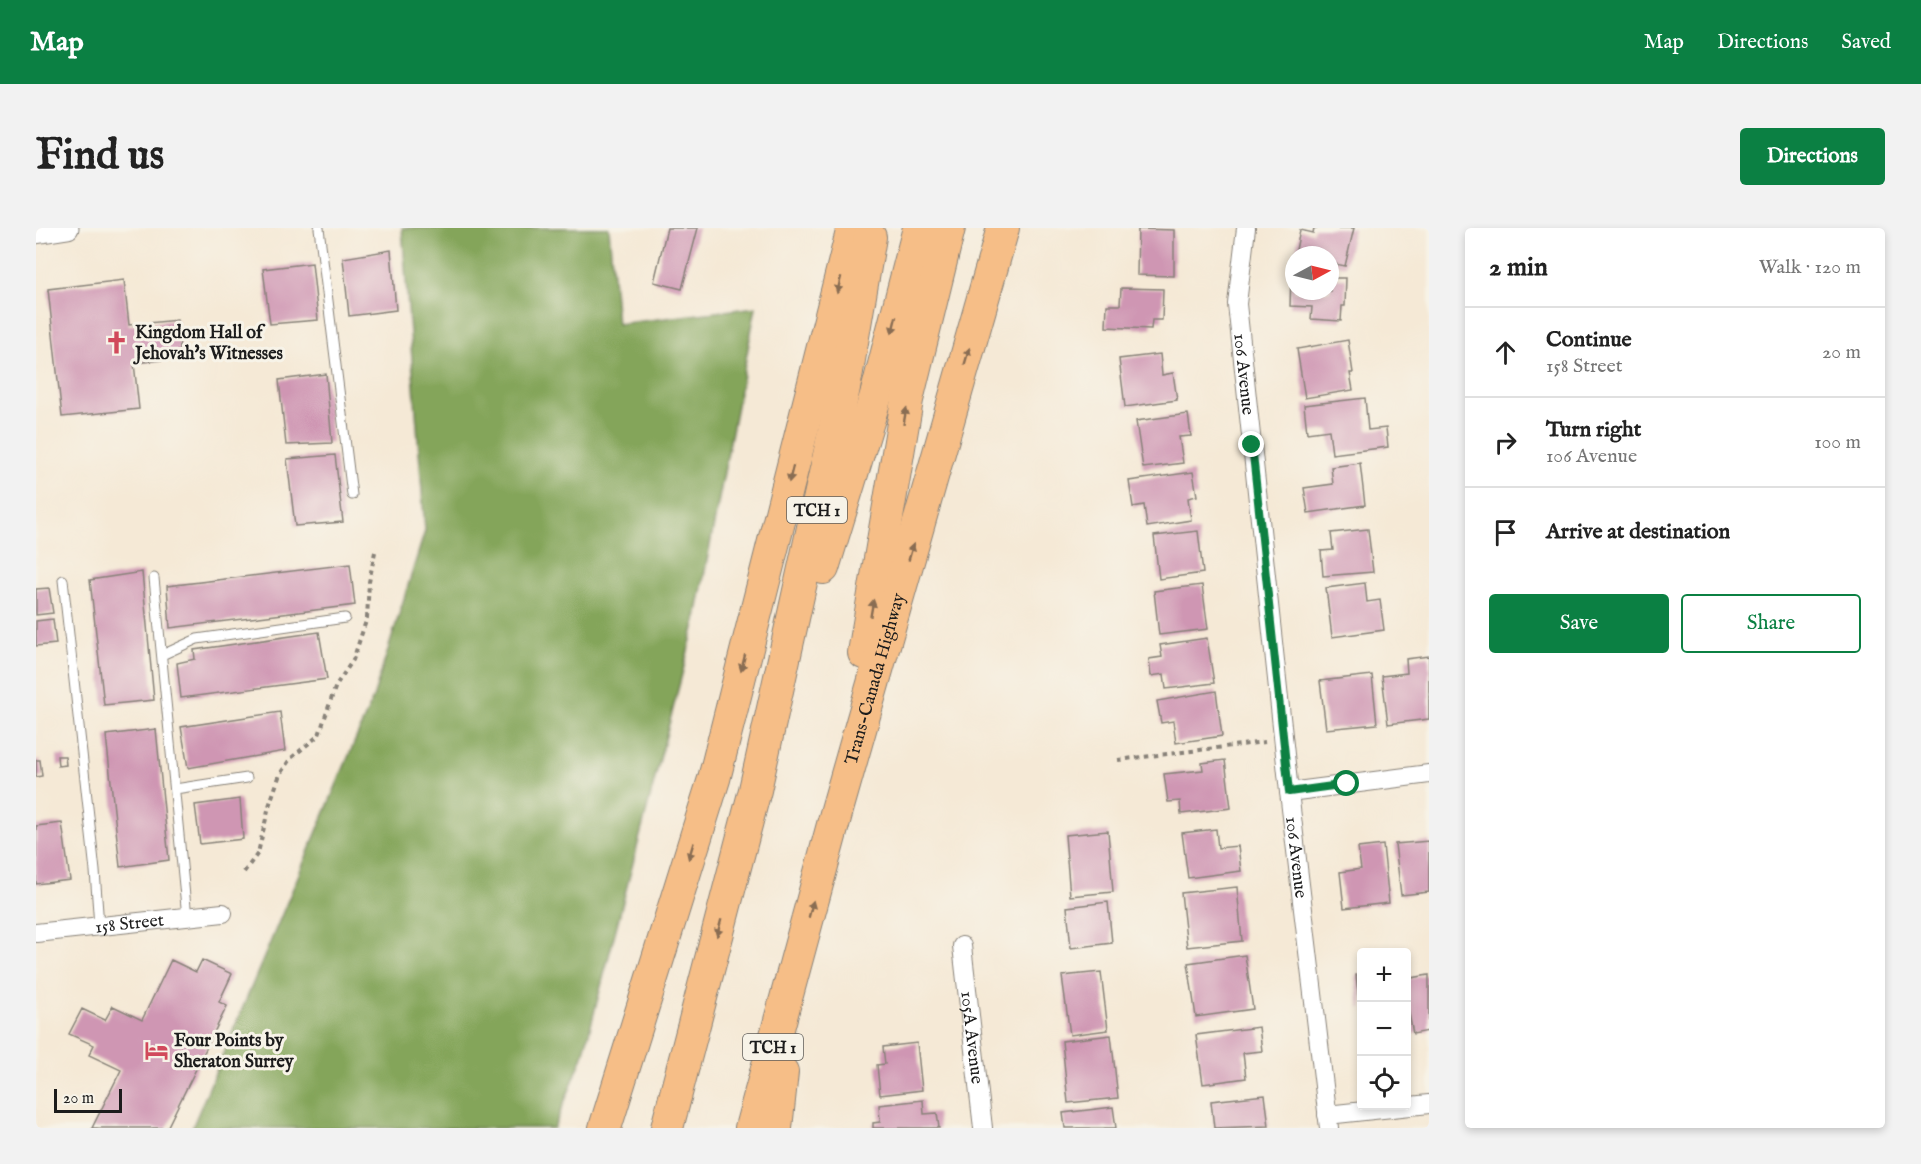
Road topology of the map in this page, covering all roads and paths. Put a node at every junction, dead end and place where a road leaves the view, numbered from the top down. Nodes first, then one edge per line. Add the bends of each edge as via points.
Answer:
1 (68, 228) edge
2 (319, 228) edge
3 (853, 228) edge
4 (872, 228) edge
5 (919, 228) edge
6 (949, 228) edge
7 (1002, 228) edge
8 (1246, 228) edge
9 (36, 232) edge
10 (352, 495) dead end
11 (375, 552) dead end
12 (154, 578) dead end
13 (63, 580) dead end
14 (345, 618) dead end
15 (162, 655) junction
16 (1283, 739) junction
17 (1118, 760) dead end
18 (1429, 774) edge
19 (247, 778) dead end
20 (175, 789) junction
21 (755, 790) junction
22 (1289, 792) junction
23 (837, 810) junction
24 (244, 872) dead end
25 (223, 913) dead end
26 (187, 917) junction
27 (99, 926) junction
28 (36, 933) edge
29 (962, 946) dead end
30 (795, 966) junction
31 (1429, 1104) edge
32 (1328, 1122) edge
33 (605, 1128) edge
34 (667, 1128) edge
35 (751, 1128) edge
36 (776, 1128) edge
37 (983, 1128) edge

1 - 9 street
2 - 10 lane
3 -> 33 highway via 714,779
4 - 21 highway, TCH 1 via 845,382
5 -> 21 highway via 877,392
23 -> 6 highway via 908,400
23 -> 7 highway, Trans-Canada Highway / TCH 1
8 - 16 street, 106 Avenue via 1237,304
11 - 24 path via 367,618 353,660 336,685 319,735 290,759 280,774 258,853
12 - 15 lane
13 - 27 lane
14 - 15 lane via 196,639
15 - 20 lane
16 - 17 path
16 - 22 street, 106 Avenue
18 - 22 street
19 - 20 lane
20 - 26 lane
21 -> 34 highway, TCH 1
22 - 32 street, 106 Avenue
30 -> 23 highway, Trans-Canada Highway / TCH 1
25 - 26 street, 158 Street
26 - 27 street, 158 Street
27 - 28 street, 158 Street
29 - 37 street, 105A Avenue
30 - 35 highway, Trans-Canada Highway / TCH 1
30 - 36 highway
31 - 32 street

